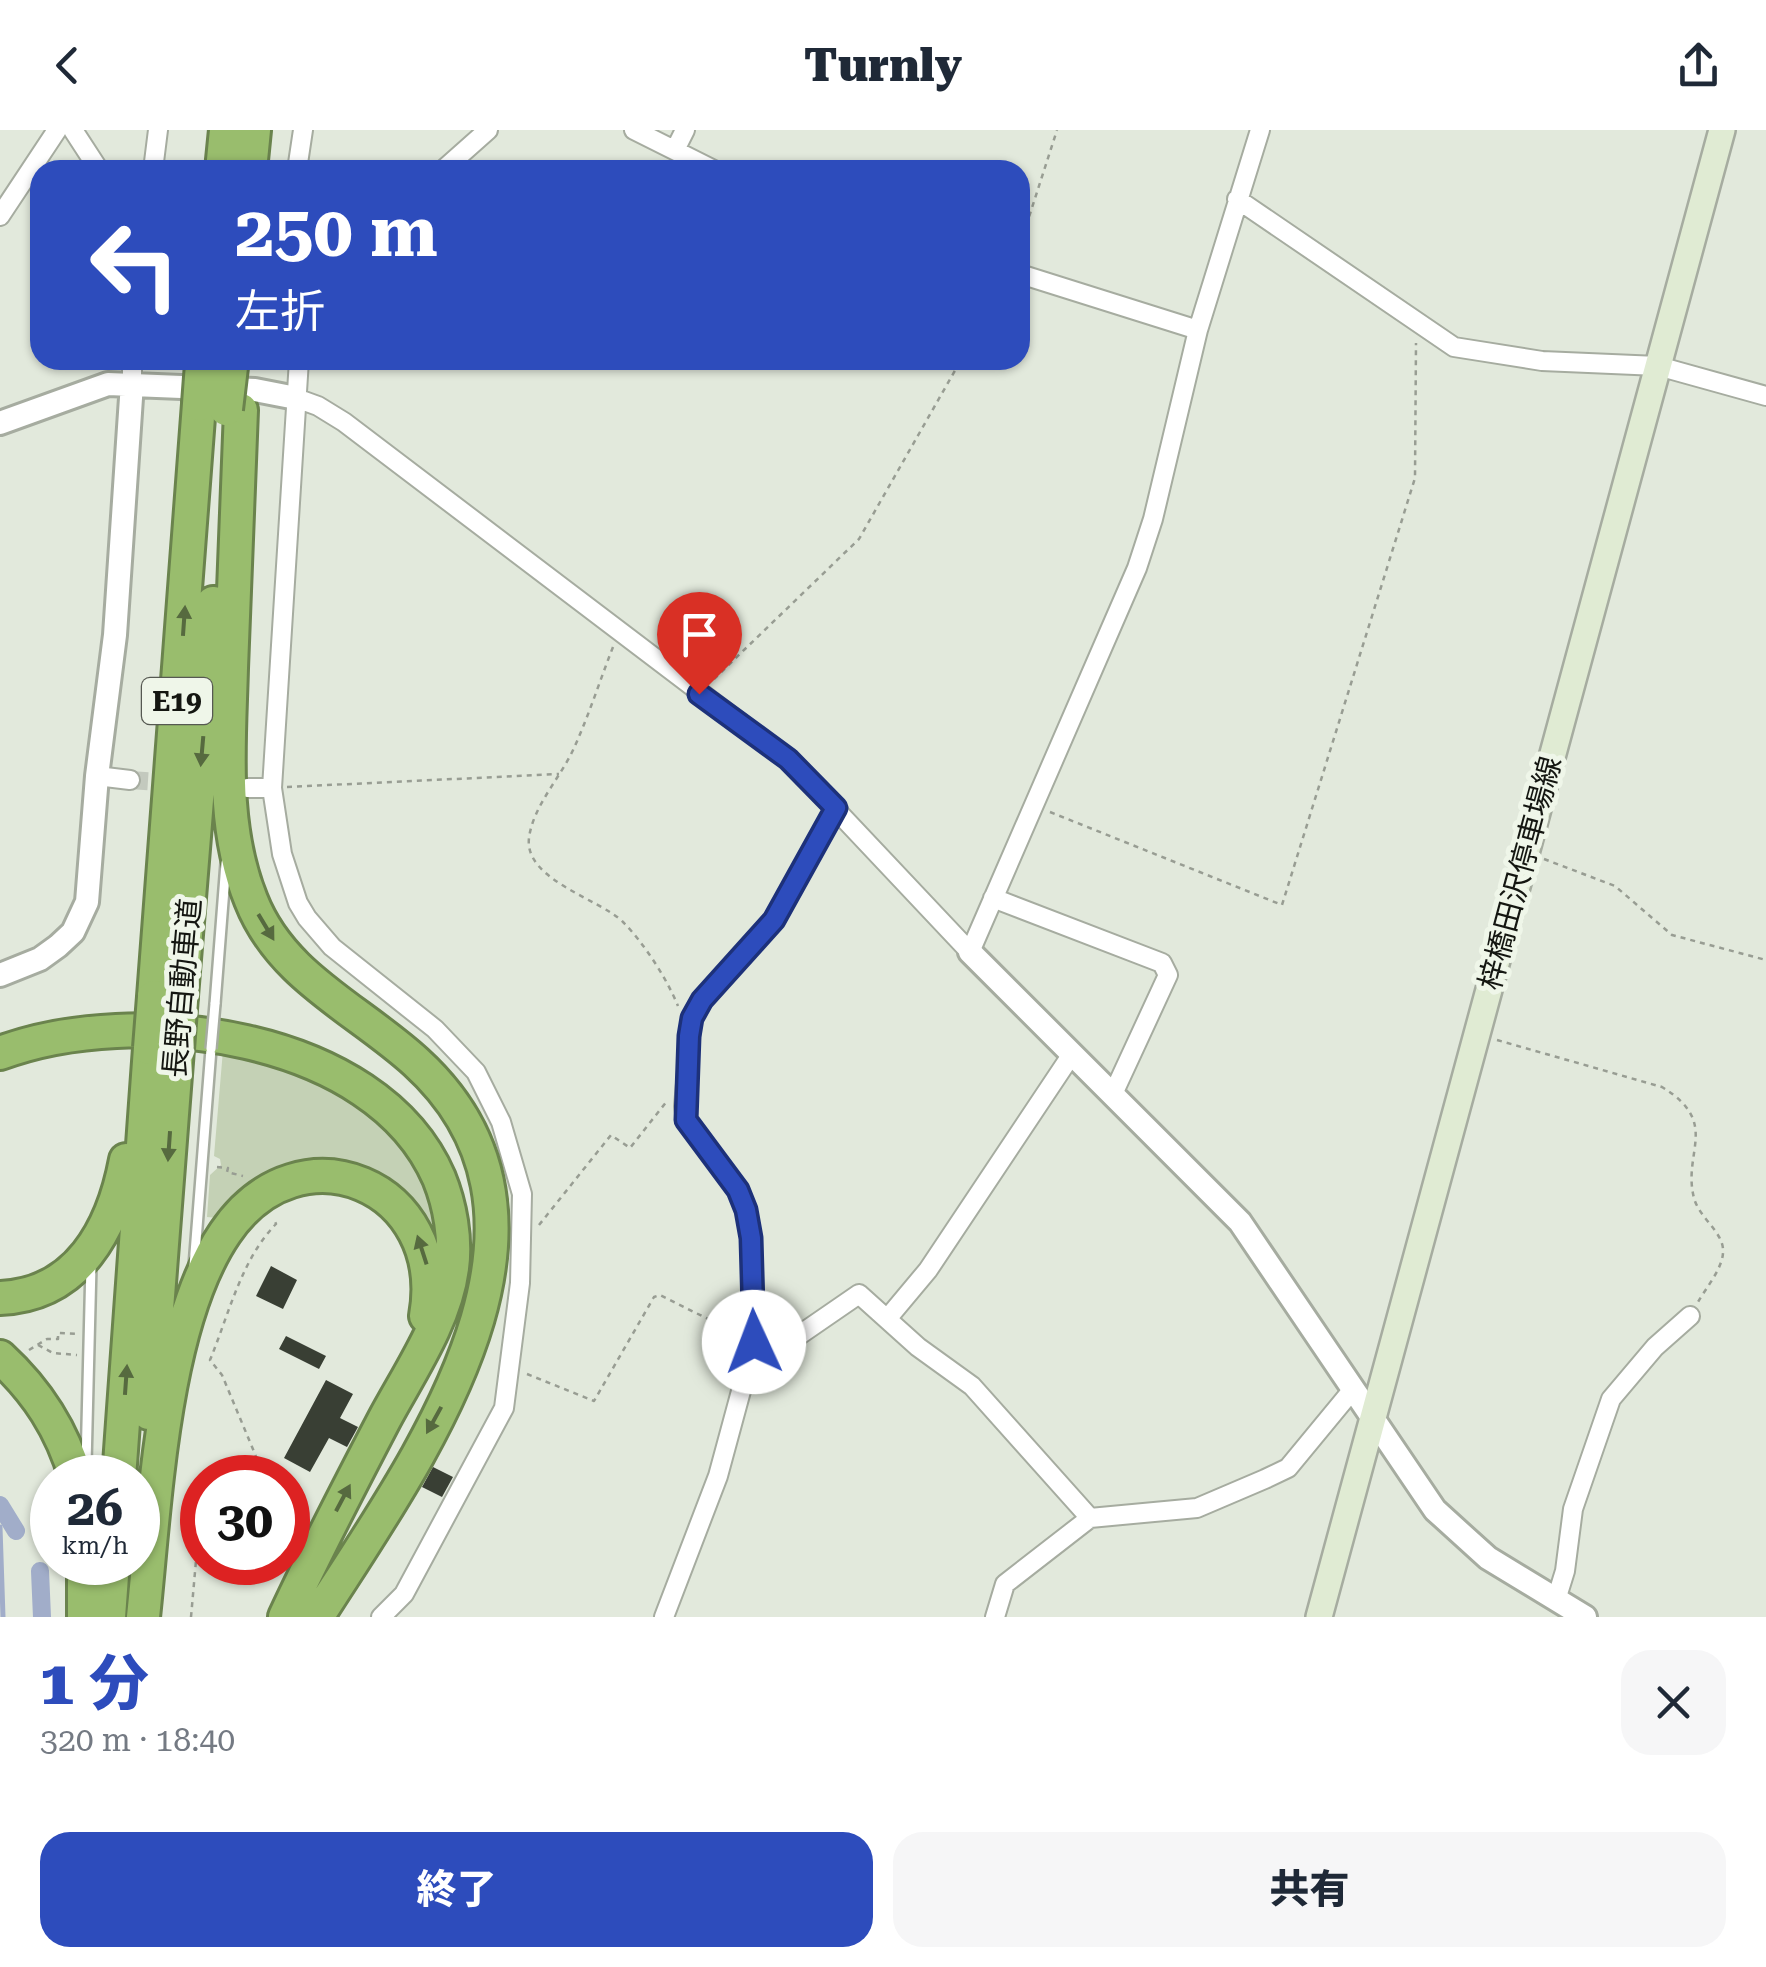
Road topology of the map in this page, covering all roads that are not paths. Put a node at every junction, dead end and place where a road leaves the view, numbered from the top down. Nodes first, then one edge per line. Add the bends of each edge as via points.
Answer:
1 (57, 130) edge
2 (72, 130) edge
3 (158, 130) edge
4 (226, 130) edge
5 (254, 130) edge
6 (303, 130) edge
7 (488, 130) edge
8 (634, 130) edge
9 (685, 130) edge
10 (1260, 130) edge
11 (1722, 130) edge
12 (676, 150) junction
13 (37, 160) edge
14 (93, 160) edge
15 (154, 160) edge
16 (223, 160) edge
17 (251, 160) edge
18 (299, 160) edge
19 (454, 160) edge
20 (695, 160) edge
21 (30, 171) edge
22 (1237, 199) junction
23 (0, 216) edge
24 (1030, 277) edge
25 (1198, 330) junction
26 (1658, 366) junction
27 (225, 370) edge
28 (298, 370) edge
29 (132, 372) edge
30 (1766, 396) edge
31 (296, 398) junction
32 (222, 408) junction
33 (0, 423) edge
34 (97, 776) junction
35 (130, 780) tunnel mouth
36 (247, 788) dead end
37 (272, 788) junction
38 (836, 808) junction
39 (233, 836) junction
40 (993, 898) junction
41 (970, 952) junction
42 (0, 976) edge
43 (158, 997) junction
44 (0, 1034) edge
45 (154, 1048) junction
46 (0, 1053) edge
47 (1072, 1054) junction
48 (1113, 1094) junction
49 (94, 1248) junction
50 (0, 1298) edge
51 (192, 1301) junction
52 (1690, 1316) road end
53 (887, 1319) junction
54 (14, 1353) edge
55 (750, 1369) junction
56 (458, 1372) junction
57 (406, 1378) junction
58 (1354, 1388) junction
59 (1372, 1418) junction
60 (69, 1455) edge
61 (86, 1455) edge
62 (121, 1455) edge
63 (1090, 1518) junction
64 (84, 1585) edge
65 (111, 1585) edge
66 (1556, 1600) junction
67 (84, 1617) edge
68 (109, 1617) edge
69 (134, 1617) edge
70 (143, 1617) edge
71 (285, 1617) edge
72 (317, 1617) edge
73 (381, 1617) edge
74 (664, 1617) edge
75 (995, 1617) edge
76 (1319, 1617) edge
77 (1585, 1617) edge

1 - 13 street
2 - 14 street
3 - 15 street
4 - 16 highway
5 - 17 highway
6 - 18 street
7 - 19 street
8 - 12 street
9 - 12 street
10 - 22 street
11 - 26 main road, 梓橋田沢停車場線
12 - 20 street
21 - 23 street
22 - 25 street
22 - 26 street via 1454,347
24 - 25 street
25 - 40 street via 1137,568
26 - 30 street
26 - 59 main road, 梓橋田沢停車場線
27 - 32 highway, 長野自動車道 / E19, bridge
28 - 31 street
29 - 31 street
29 - 33 street
29 - 34 street via 115,635
31 - 37 street
31 - 38 street via 344,422 788,759
32 - 39 highway
32 -> 43 highway, 長野自動車道 / E19
43 -> 32 highway, 長野自動車道 / E19 via 170,791
34 - 35 street
34 - 42 street via 82,918 40,959
36 - 37 street
37 - 73 street via 282,854 307,918 332,947 435,1029 483,1085 522,1194 504,1408 404,1594
38 - 41 street
38 - 55 street via 774,920 702,1000 689,1036 686,1120 746,1210
39 - 51 lane, bridge
39 -> 56 highway via 252,905 281,951 438,1083 484,1162 493,1257
40 - 41 street
40 - 48 street via 1162,963 1168,975
41 - 47 street
43 - 45 highway, 長野自動車道 / E19, bridge
44 - 56 highway via 99,1013 170,1013 222,1020 318,1048 390,1086 436,1134 465,1199 472,1256
45 - 49 highway via 121,1185
62 -> 45 highway, 長野自動車道 / E19
45 -> 69 highway, 長野自動車道 / E19
46 - 57 highway via 100,1032 223,1038 321,1067 392,1111 434,1168 452,1236 450,1283
47 - 48 street
47 - 53 street via 928,1270
48 - 58 street via 1240,1222
49 - 50 highway via 56,1284
49 - 61 lane
57 -> 51 highway via 426,1312 428,1265 404,1213 362,1184 312,1176 264,1193 224,1234
51 - 70 highway via 171,1393
52 - 66 street via 1612,1399 1573,1509
53 - 55 street via 859,1294
53 - 63 street via 972,1386
54 - 60 highway
55 - 74 street
56 -> 72 highway
71 -> 57 highway
58 - 59 street
58 - 63 street via 1288,1468 1265,1480 1197,1508
59 - 66 street via 1449,1524 1488,1558
59 - 76 main road, 梓橋田沢停車場線
63 - 75 street via 1005,1584
64 - 67 highway
65 - 68 highway
66 - 77 street

